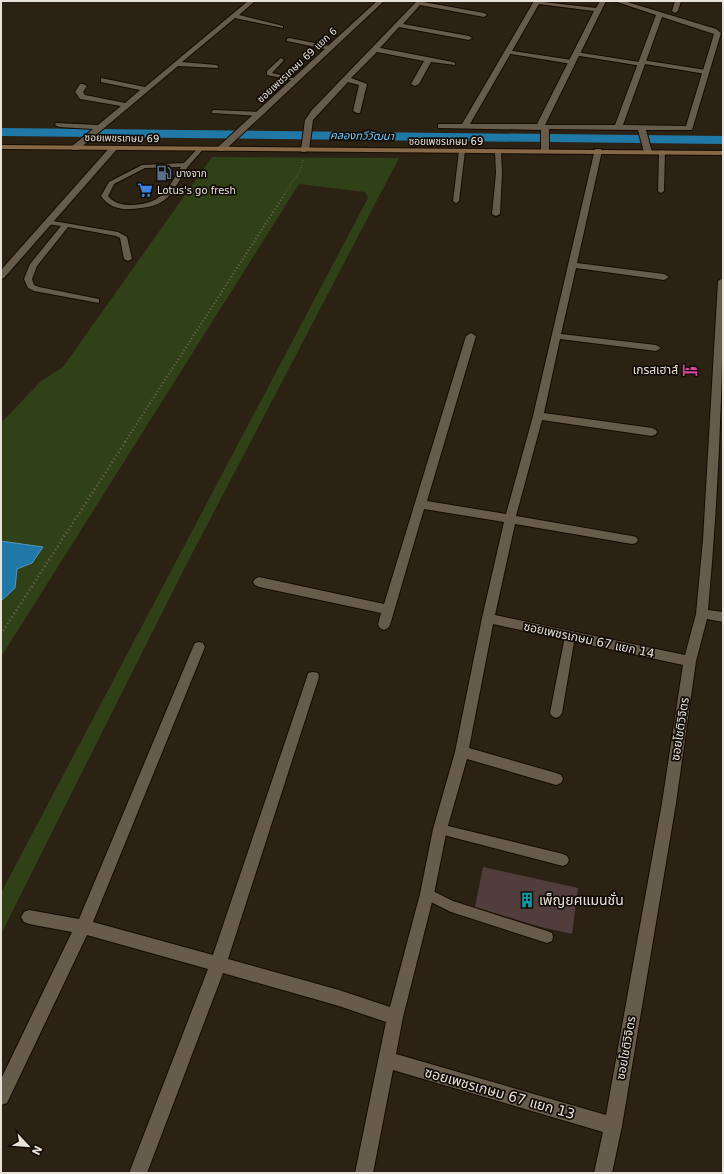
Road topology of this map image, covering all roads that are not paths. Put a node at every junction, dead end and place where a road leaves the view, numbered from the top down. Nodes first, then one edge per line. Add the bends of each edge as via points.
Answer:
1 (252, 1) edge
2 (380, 1) edge
3 (603, 1) edge
4 (617, 1) edge
5 (678, 1) edge
6 (420, 2) edge
7 (537, 2) edge
8 (598, 10) junction
9 (675, 11) dead end
10 (660, 14) junction
11 (484, 15) dead end
12 (234, 16) junction
13 (397, 25) junction
14 (281, 27) dead end
15 (469, 38) dead end
16 (289, 40) dead end
17 (330, 48) junction
18 (374, 49) junction
19 (507, 52) junction
20 (576, 54) junction
21 (282, 60) dead end
22 (428, 60) junction
23 (572, 62) junction
24 (642, 63) junction
25 (176, 64) junction
26 (453, 64) dead end
27 (216, 67) dead end
28 (706, 72) junction
29 (345, 79) junction
30 (104, 80) dead end
31 (295, 80) junction
32 (415, 84) dead end
33 (83, 86) dead end
34 (146, 89) junction
35 (126, 105) junction
36 (357, 111) dead end
37 (214, 112) dead end
38 (259, 114) junction
39 (59, 124) dead end
40 (441, 126) dead end
41 (464, 127) junction
42 (99, 128) junction
43 (618, 128) junction
44 (543, 129) junction
45 (642, 132) junction
46 (1, 147) edge
47 (224, 147) junction
48 (305, 147) junction
49 (75, 148) junction
50 (114, 148) junction
51 (200, 149) junction
52 (545, 149) junction
53 (647, 149) junction
54 (462, 151) junction
55 (598, 151) junction
56 (498, 152) junction
57 (662, 152) junction
58 (723, 153) edge
59 (186, 165) junction
60 (661, 191) dead end
61 (456, 202) dead end
62 (496, 214) dead end
63 (50, 222) junction
64 (66, 225) junction
65 (128, 259) dead end
66 (573, 266) junction
67 (1, 276) edge
68 (664, 277) dead end
69 (723, 281) edge
70 (96, 301) dead end
71 (471, 336) dead end
72 (556, 336) junction
73 (656, 348) dead end
74 (538, 416) junction
75 (652, 432) dead end
76 (420, 504) junction
77 (510, 519) junction
78 (632, 540) dead end
79 (259, 582) dead end
80 (388, 610) junction
81 (702, 614) junction
82 (723, 617) edge
83 (488, 618) junction
84 (384, 625) dead end
85 (570, 636) junction
86 (199, 646) dead end
87 (690, 661) junction
88 (313, 677) dead end
89 (556, 713) dead end
90 (462, 752) junction
91 (556, 779) dead end
92 (440, 829) junction
93 (563, 860) dead end
94 (427, 894) junction
95 (29, 917) dead end
96 (83, 927) junction
97 (547, 937) dead end
98 (218, 965) junction
99 (395, 1017) junction
100 (387, 1060) junction
101 (1, 1097) edge
102 (613, 1126) junction
103 (138, 1173) edge
104 (364, 1173) edge
105 (603, 1173) edge

1 - 12 street
2 - 17 street, ซอยเพชรเกษม 69 แยก 6
3 - 8 street
4 - 10 street
5 - 9 street
6 - 11 street
6 - 13 street
7 - 8 street
7 - 19 street
8 - 20 street
10 - 24 street
10 - 28 street via 717,31
12 - 14 street
12 - 25 street
13 - 15 street
13 - 18 street
16 - 17 lane
17 - 31 street, ซอยเพชรเกษม 69 แยก 6
18 - 22 street
18 - 29 street
19 - 23 lane
19 - 41 street
20 - 23 street
20 - 24 lane
21 - 31 lane via 269,74
22 - 26 street
22 - 32 street
23 - 44 street
24 - 28 lane
24 - 43 street
25 - 27 street
25 - 34 street
28 - 45 street via 689,128
29 - 36 street via 363,84
29 - 48 street via 309,120
30 - 34 street
31 - 38 street, ซอยเพชรเกษม 69 แยก 6
33 - 35 street via 79,92 83,97
34 - 35 street
35 - 42 street
37 - 38 lane
38 - 47 street, ซอยเพชรเกษม 69 แยก 6
39 - 42 street
40 - 41 street
41 - 44 street
42 - 49 street
43 - 44 street
43 - 45 street
44 - 52 street
45 - 53 street
46 - 49 main road, ซอยเพชรเกษม 69
47 - 48 main road, ซอยเพชรเกษม 69
47 - 51 main road, ซอยเพชรเกษม 69
48 - 54 main road, ซอยเพชรเกษม 69
49 - 50 main road, ซอยเพชรเกษม 69
50 - 51 main road, ซอยเพชรเกษม 69
50 - 63 street
51 - 59 lane
52 - 55 main road, ซอยเพชรเกษม 69
52 - 56 main road, ซอยเพชรเกษม 69
53 - 55 main road, ซอยเพชรเกษม 69
53 - 57 main road, ซอยเพชรเกษม 69
54 - 56 main road, ซอยเพชรเกษม 69
54 - 61 lane
55 - 66 street
56 - 62 lane
57 - 58 main road, ซอยเพชรเกษม 69
57 - 60 lane
59 - 59 lane via 144,166 111,183 104,196 114,206 125,208 152,204 170,194
63 - 64 lane
63 - 67 street
64 - 65 lane via 124,237
64 - 70 lane via 33,266 28,279 31,286 37,289
66 - 68 street
66 - 72 street
69 - 81 street, ซอยโชติวิจิตร via 710,540
71 - 76 street
72 - 73 street
72 - 74 street
74 - 75 street
74 - 77 street
76 - 77 street
76 - 80 street
77 - 78 street
77 - 83 street
79 - 80 street
80 - 84 street
81 - 82 street
81 - 87 street, ซอยโชติวิจิตร
83 - 85 street, ซอยเพชรเกษม 67 แยก 14
83 - 90 street
85 - 87 street, ซอยเพชรเกษม 67 แยก 14
85 - 89 lane
86 - 96 street
87 - 102 street, ซอยโชติวิจิตร
88 - 98 street
90 - 91 street
90 - 92 street
92 - 93 lane
92 - 94 street
94 - 97 lane via 451,906
94 - 99 street
95 - 96 street
96 - 98 street
96 - 101 street
98 - 99 street via 339,998
98 - 103 street
99 - 100 street
100 - 102 street, ซอยเพชรเกษม 67 แยก 13
100 - 104 street
102 - 105 street, ซอยโชติวิจิตร

